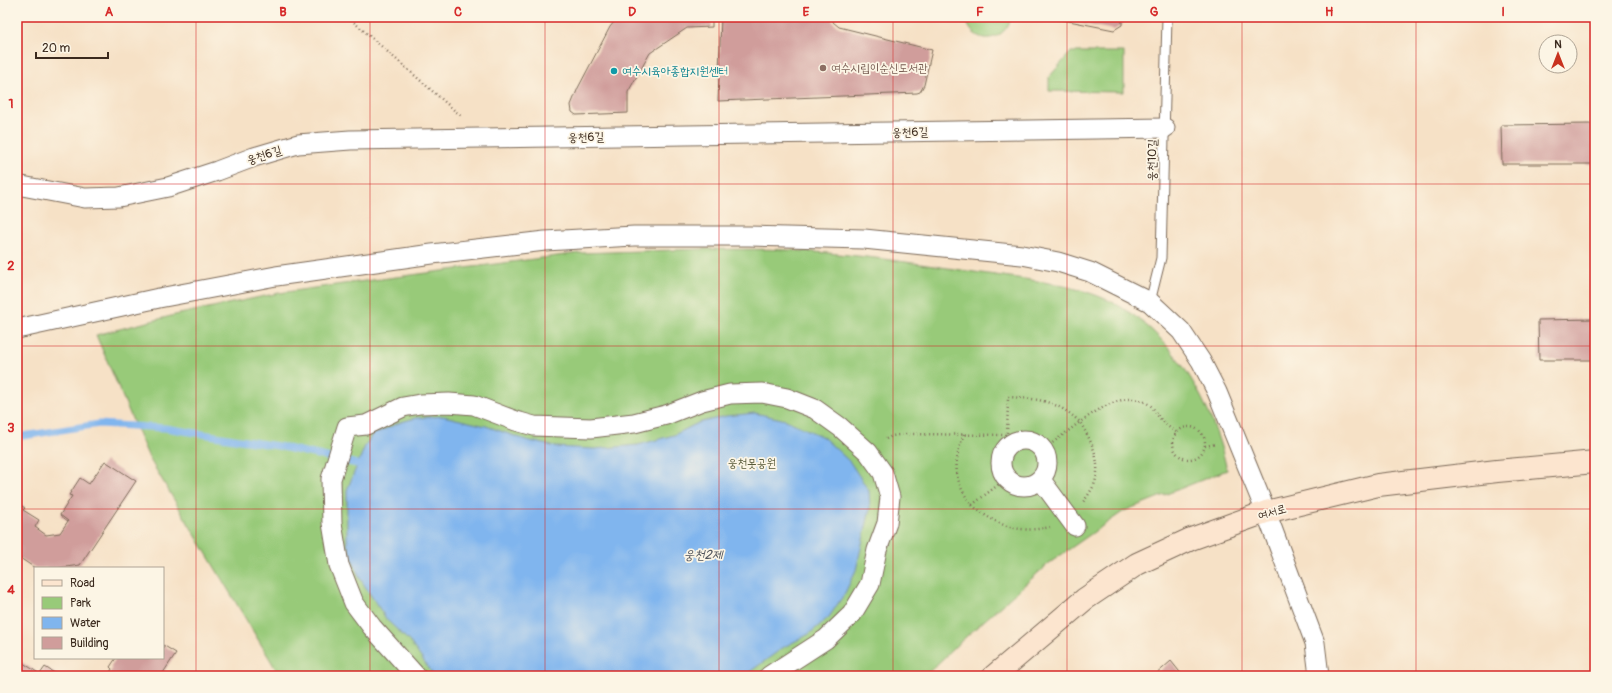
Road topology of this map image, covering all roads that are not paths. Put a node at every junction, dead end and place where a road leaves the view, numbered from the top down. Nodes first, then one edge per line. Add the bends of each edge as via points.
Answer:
1 (1167, 17) edge
2 (1165, 128) junction
3 (17, 185) edge
4 (1150, 302) junction
5 (17, 329) edge
6 (1595, 462) edge
7 (1041, 480) junction
8 (1266, 512) junction
9 (1075, 526) dead end
10 (416, 676) edge
11 (769, 676) edge
12 (994, 676) edge
13 (1319, 676) edge

1 - 2 lane, 웅천10길
2 - 3 street, 웅천6길 via 350,140 298,144 168,187 119,197 85,198
2 - 4 lane, 웅천10길 via 1161,258
4 - 5 street via 1090,272 1022,254 864,239 634,236 538,242 276,276
4 - 8 street via 1181,331 1202,361
6 - 8 street, 여서로 via 1378,485
7 - 7 street via 1048,467 1045,453 1035,442 1010,439 1001,462 1007,478 1019,486 1035,484
7 - 9 street
8 - 12 street, 여서로 via 1191,539 1137,564 1085,599
8 - 13 street via 1315,642
10 - 11 street via 354,603 339,565 332,524 331,479 347,427 366,425 403,407 449,403 474,405 534,426 591,428 634,423 730,394 762,393 787,398 814,408 840,427 874,460 883,473 890,497 887,524 877,550 870,584 852,614 826,639

